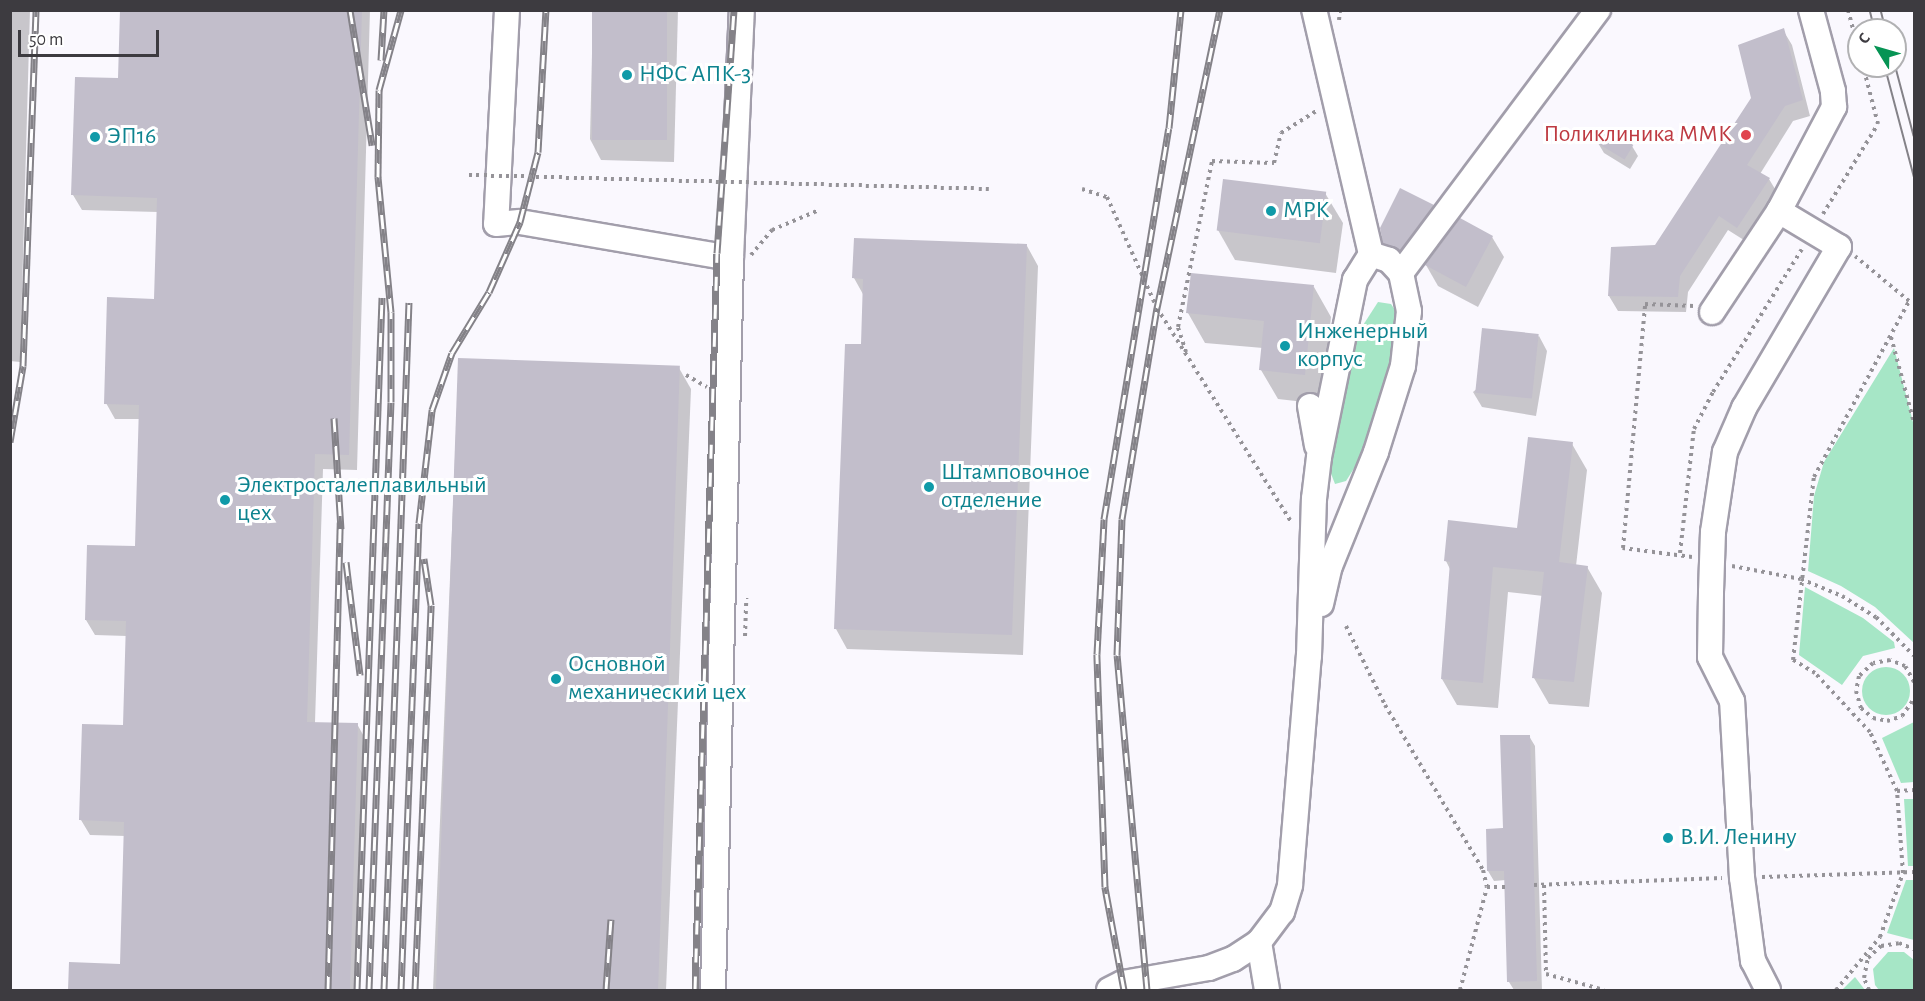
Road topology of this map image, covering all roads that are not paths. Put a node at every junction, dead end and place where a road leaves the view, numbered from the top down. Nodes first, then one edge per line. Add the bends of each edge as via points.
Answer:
1 (507, 10) edge
2 (742, 10) edge
3 (1314, 10) edge
4 (1598, 10) edge
5 (1811, 10) edge
6 (1779, 211) junction
7 (1371, 254) junction
8 (741, 262) junction
9 (1401, 273) junction
10 (1712, 312) dead end
11 (1310, 406) dead end
12 (1319, 457) junction
13 (1314, 499) junction
14 (1353, 509) junction
15 (1309, 656) junction
16 (1259, 942) junction
17 (713, 990) edge
18 (1109, 990) edge
19 (1267, 990) edge
20 (1768, 990) edge

1 - 8 lane via 496,224 520,222
2 - 8 lane
3 - 7 lane
4 - 9 lane
5 - 6 lane via 1834,107
6 - 10 lane
6 - 20 lane via 1839,247 1739,419 1725,452 1713,532 1710,657 1732,701 1742,878 1753,961
7 - 9 lane via 1389,260
7 - 12 lane via 1355,280
8 - 17 lane
9 - 14 lane via 1409,310 1403,366
11 - 12 lane
12 - 13 lane
13 - 14 lane via 1338,510
13 - 15 lane
14 - 15 lane via 1330,566
15 - 16 lane via 1290,885 1282,912
16 - 18 lane via 1209,969 1123,983
16 - 19 lane

